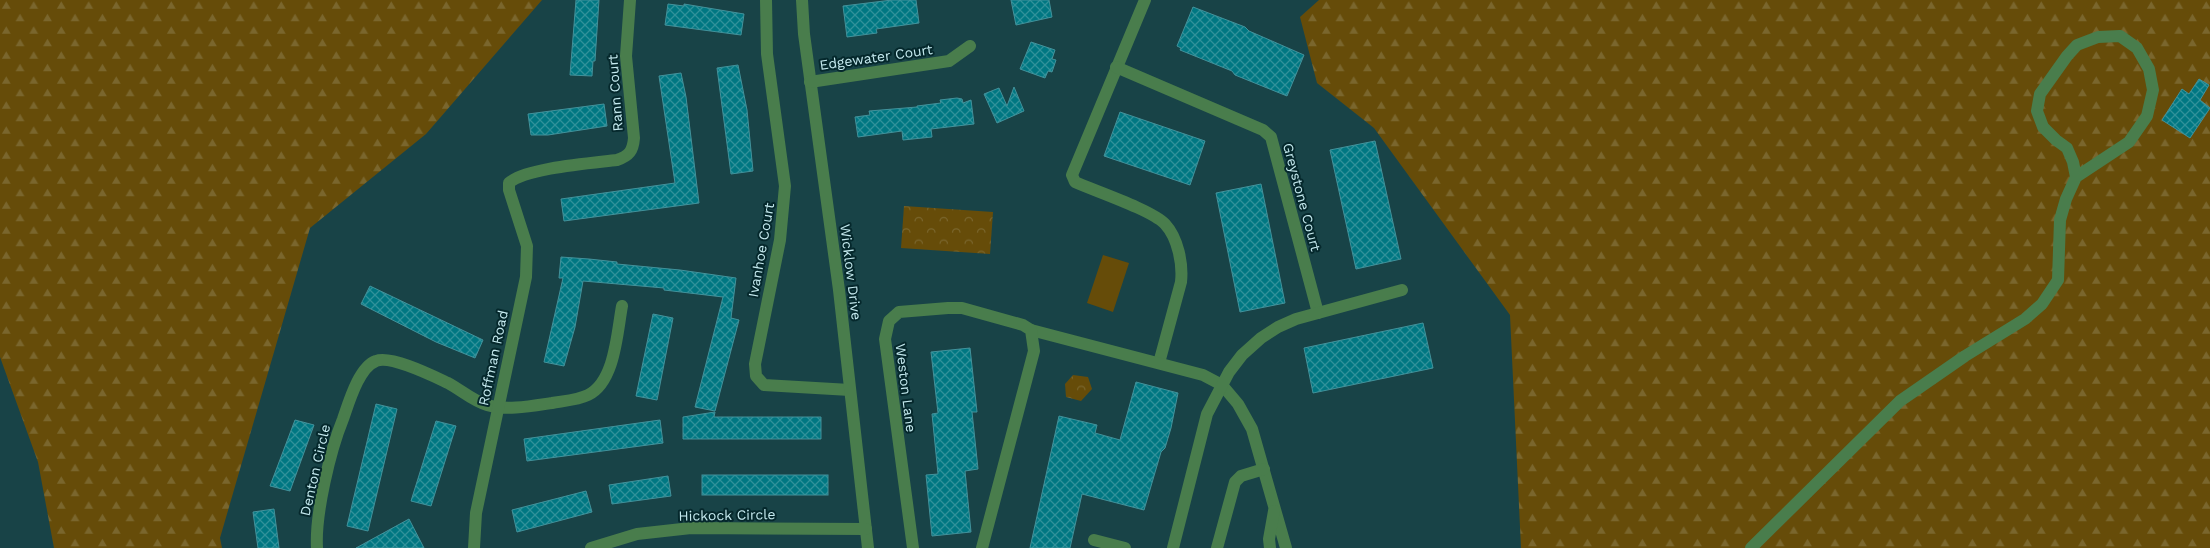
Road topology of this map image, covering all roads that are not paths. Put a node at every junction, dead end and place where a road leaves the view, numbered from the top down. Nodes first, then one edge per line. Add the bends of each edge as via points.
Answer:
1 (630, 0) edge
2 (766, 0) edge
3 (802, 0) edge
4 (1145, 0) edge
5 (970, 46) dead end
6 (1116, 67) junction
7 (810, 82) junction
8 (2076, 177) junction
9 (514, 178) joint
10 (1402, 290) dead end
11 (622, 306) dead end
12 (1318, 313) junction
13 (1031, 330) junction
14 (1160, 363) junction
15 (1222, 384) junction
16 (850, 390) junction
17 (498, 407) junction
18 (1264, 469) junction
19 (1274, 509) junction
20 (866, 529) junction
21 (1094, 540) dead end
22 (317, 548) edge
23 (474, 548) edge
24 (591, 548) edge
25 (868, 548) edge
26 (913, 548) edge
27 (982, 548) edge
28 (1124, 548) edge
29 (1173, 548) edge
30 (1217, 548) edge
31 (1270, 548) edge
32 (1286, 548) edge
33 (1751, 548) edge

1 - 9 street, Rann Court via 626,56 634,138 632,152 617,160 550,169
2 - 16 street, Ivanhoe Court via 767,54 785,186 780,240 755,364 756,376 764,384
3 - 7 street, Wicklow Drive
4 - 6 street
5 - 7 street, Edgewater Court via 949,62
6 - 12 street, Greystone Court via 1263,130 1270,137
6 - 14 street via 1072,175 1075,182 1166,224 1178,249 1181,282
7 - 16 street, Wicklow Drive
8 - 8 street via 2067,148 2043,127 2037,111 2040,94 2077,45 2098,37 2120,36 2137,48 2150,69 2153,90 2146,116 2129,142
8 - 33 street via 2060,220 2058,280 2042,304 2025,320 1900,401
9 - 17 street, Roffman Road via 509,183 509,190 527,246 528,262
10 - 12 street
11 - 17 street via 610,368 598,389 569,400 534,406
12 - 15 street via 1278,327 1261,338 1242,355
13 - 14 street, Weston Lane
13 - 26 street, Weston Lane via 1023,325 955,308 899,312 889,320 885,339
13 - 27 street via 1034,351
14 - 15 street, Weston Lane
15 - 18 street, Weston Lane via 1252,429
15 - 29 street via 1207,414
16 - 20 street, Wicklow Drive
17 - 22 street, Denton Circle via 487,405 411,367 389,360 374,361 357,382 338,432 316,533
17 - 23 street, Roffman Road via 476,513
18 - 19 street, Weston Lane
18 - 30 street via 1242,476 1235,482
19 - 31 street, Weston Lane
19 - 32 street, Weston Lane
20 - 24 street, Hickock Circle via 691,528 637,534
20 - 25 street, Wicklow Drive
21 - 28 street

